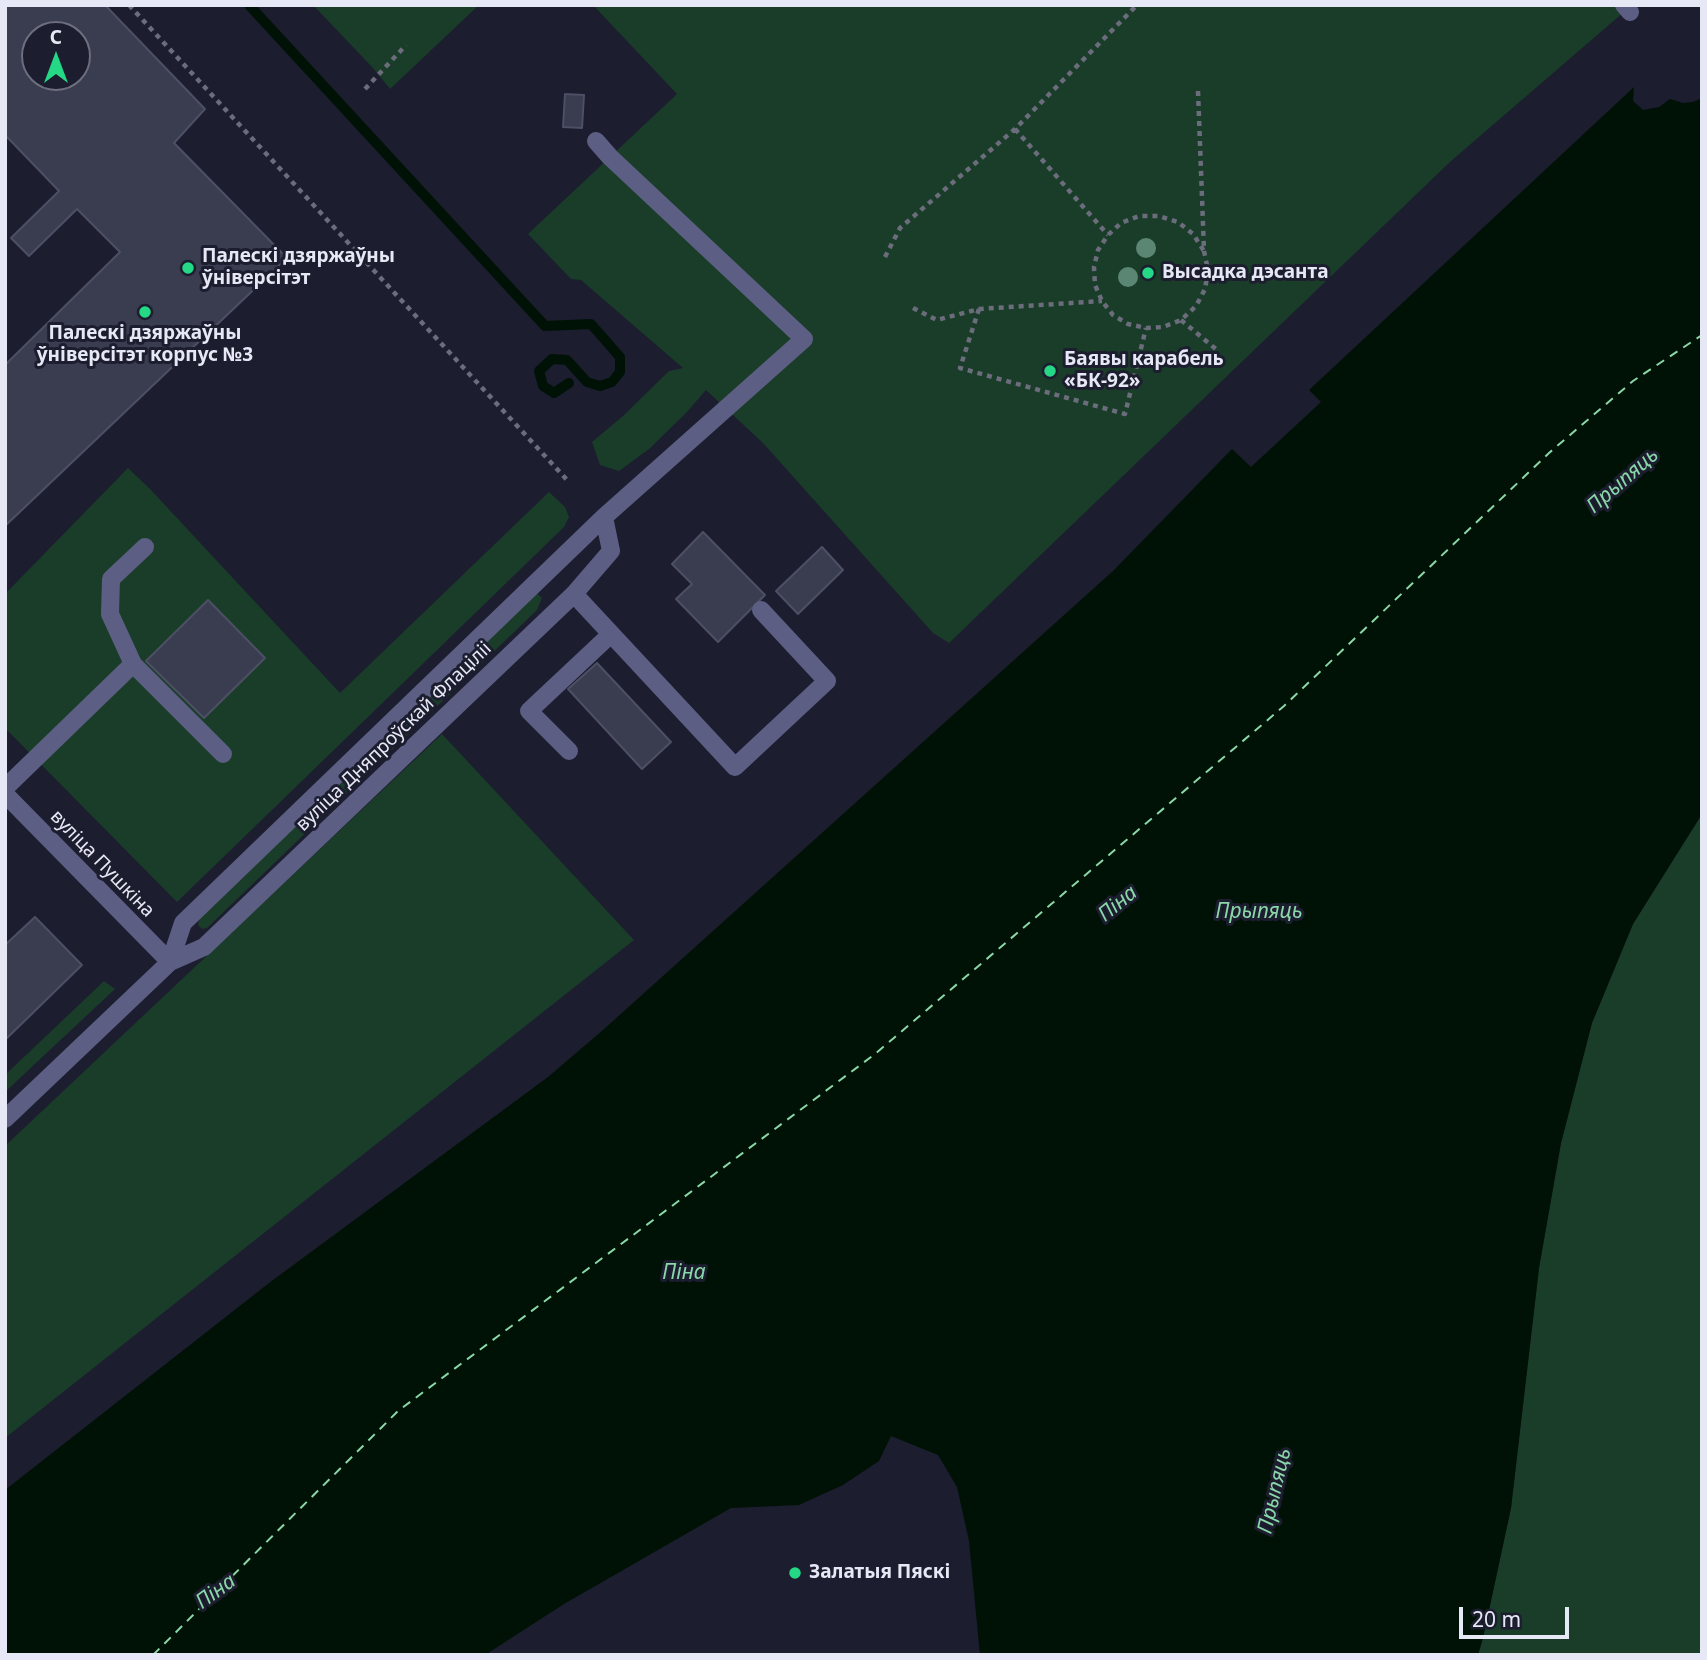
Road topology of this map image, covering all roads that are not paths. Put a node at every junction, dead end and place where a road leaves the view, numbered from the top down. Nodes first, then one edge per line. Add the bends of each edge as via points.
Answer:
1 (596, 141) dead end
2 (604, 517) junction
3 (145, 547) dead end
4 (575, 594) junction
5 (761, 611) dead end
6 (611, 634) junction
7 (133, 664) junction
8 (569, 751) dead end
9 (223, 754) dead end
10 (5, 788) edge
11 (5, 794) edge
12 (170, 962) junction
13 (5, 1119) edge

1 - 2 street, вуліца Дняпроўскай Флаціліі via 804,339
2 - 4 street, вуліца Дняпроўскай Флаціліі via 611,551
2 - 12 street, вуліца Дняпроўскай Флаціліі via 183,923
3 - 7 street via 111,579 110,614
4 - 6 street
4 - 12 street, вуліца Дняпроўскай Флаціліі via 204,947
5 - 6 street via 827,681 735,767
6 - 8 street via 529,712
7 - 9 street
7 - 10 street
11 - 12 street, вуліца Пушкіна
12 - 13 street, вуліца Дняпроўскай Флаціліі

